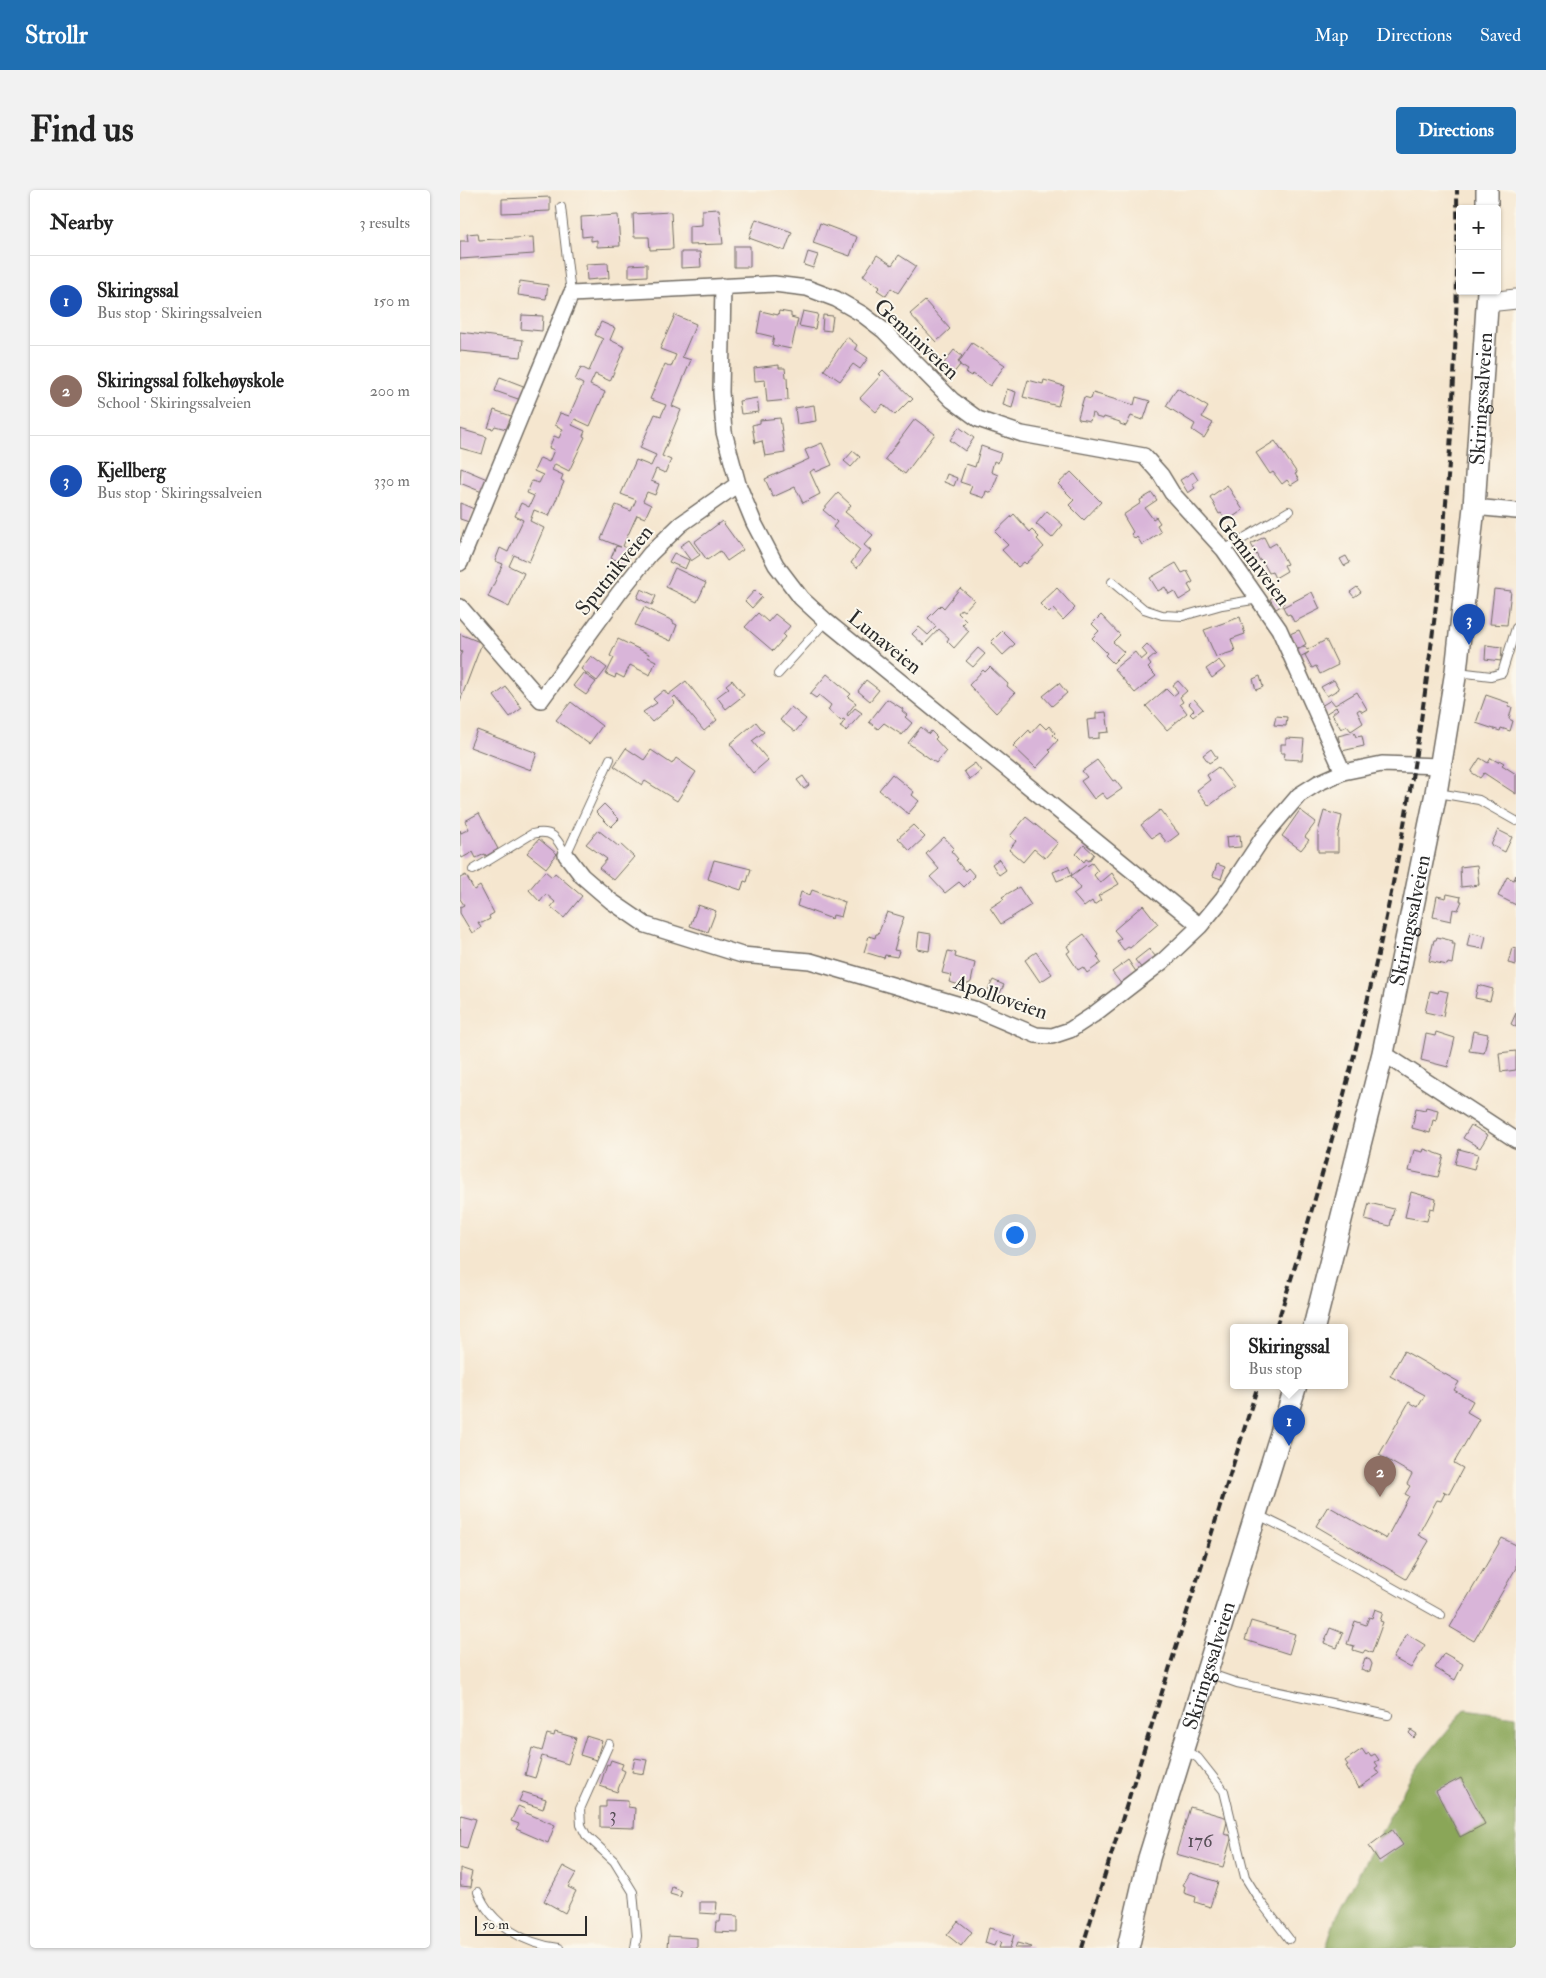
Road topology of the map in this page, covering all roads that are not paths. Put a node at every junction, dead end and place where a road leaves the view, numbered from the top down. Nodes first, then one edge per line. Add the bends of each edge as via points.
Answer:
1 (1487, 190) edge
2 (1487, 205) edge
3 (561, 207) dead end
4 (723, 286) junction
5 (572, 294) junction
6 (1488, 296) edge
7 (1516, 299) edge
8 (738, 484) junction
9 (1474, 507) junction
10 (1289, 511) dead end
11 (1516, 511) edge
12 (1224, 550) junction
13 (460, 563) edge
14 (1112, 582) dead end
15 (1259, 598) junction
16 (460, 607) edge
17 (826, 621) junction
18 (1516, 628) edge
19 (1456, 671) junction
20 (778, 674) dead end
21 (610, 759) dead end
22 (1440, 766) junction
23 (1343, 772) junction
24 (1436, 793) junction
25 (1516, 821) edge
26 (566, 855) junction
27 (473, 870) dead end
28 (1200, 926) junction
29 (1383, 1053) junction
30 (1516, 1140) edge
31 (1315, 1324) edge
32 (1295, 1389) edge
33 (1256, 1514) junction
34 (1441, 1615) dead end
35 (1206, 1672) junction
36 (1388, 1715) dead end
37 (608, 1744) dead end
38 (1182, 1748) junction
39 (478, 1892) dead end
40 (1289, 1939) dead end
41 (559, 1948) edge
42 (635, 1948) edge
43 (1128, 1948) edge

1 - 2 main road
3 - 5 lane
4 - 5 street, Geminiveien
4 - 8 street, Lunaveien via 721,392 724,432
4 - 12 street, Geminiveien via 774,284 807,288 836,299 883,330 952,400 978,419 1022,434 1144,456 1172,493
5 - 13 street
6 - 7 street
6 - 9 main road, Skiringssalveien
8 - 16 street, Sputnikveien via 681,524 650,554 541,700
8 - 17 street, Lunaveien via 776,565 801,598
9 - 11 street
9 - 19 main road, Skiringssalveien
10 - 12 lane
12 - 15 street, Geminiveien
14 - 15 lane via 1144,609 1162,615 1183,616
15 - 23 street, Geminiveien via 1279,629
17 - 20 lane
17 - 28 street, Lunaveien
18 - 19 lane via 1502,672 1491,676
19 - 22 main road, Skiringssalveien
21 - 26 lane
22 - 23 street, Apolloveien via 1382,764
22 - 24 main road, Skiringssalveien
23 - 28 street, Apolloveien via 1318,783 1286,808
24 - 25 lane via 1479,800
24 - 29 main road, Skiringssalveien
26 - 27 lane via 557,839 541,832 532,834
26 - 28 street, Apolloveien via 582,876 646,925 742,955 810,961 977,1010 1036,1035 1052,1036 1070,1030 1163,960
29 - 30 street
29 - 31 main road, Skiringssalveien
32 - 33 main road, Skiringssalveien
33 - 34 lane
33 - 35 main road, Skiringssalveien
35 - 36 lane via 1237,1683
35 - 38 main road, Skiringssalveien
37 - 42 lane via 580,1808 581,1825 586,1835 614,1861 634,1892
38 - 40 lane via 1198,1758 1224,1790 1245,1877
38 - 43 main road, Skiringssalveien via 1149,1858
39 - 41 lane via 487,1910 506,1928 527,1940

